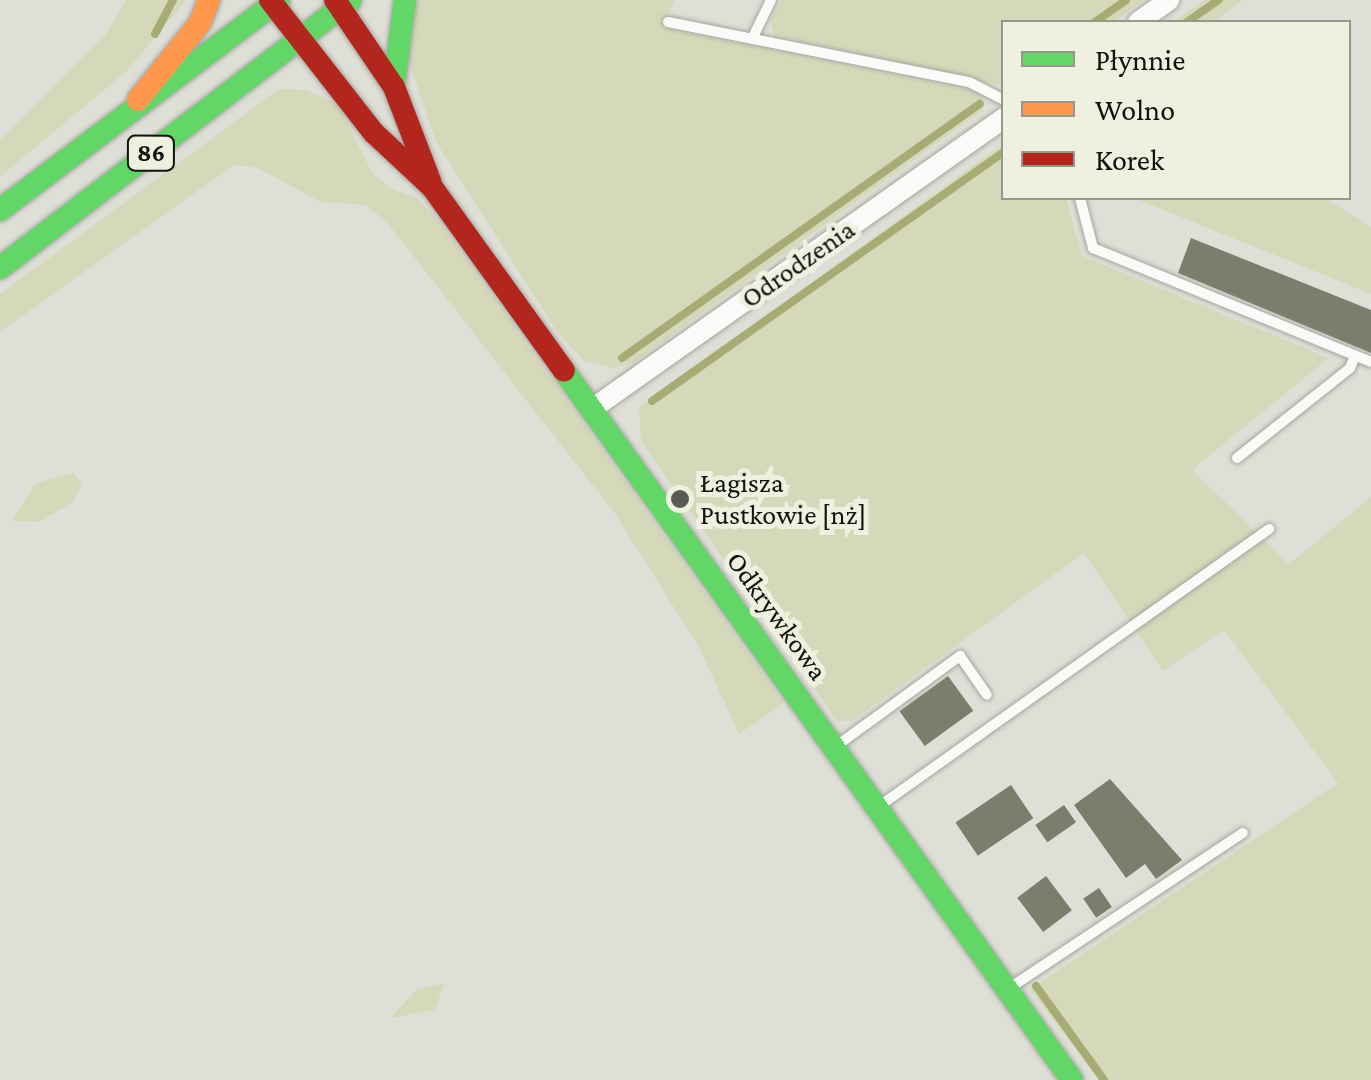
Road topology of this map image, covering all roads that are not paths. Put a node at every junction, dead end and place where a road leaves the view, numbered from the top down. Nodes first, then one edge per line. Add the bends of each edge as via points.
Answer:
1 (209, 0) edge
2 (404, 0) edge
3 (771, 0) edge
4 (1170, 0) edge
5 (274, 1) edge
6 (342, 2) edge
7 (1141, 20) edge
8 (668, 22) dead end
9 (301, 38) junction
10 (752, 39) junction
11 (394, 87) junction
12 (1001, 98) edge
13 (126, 115) junction
14 (1001, 120) edge
15 (432, 187) junction
16 (1081, 200) edge
17 (0, 210) edge
18 (0, 268) edge
19 (1355, 356) junction
20 (1371, 362) edge
21 (592, 409) junction
22 (1236, 458) dead end
23 (1269, 529) dead end
24 (987, 695) dead end
25 (834, 748) junction
26 (877, 808) junction
27 (1243, 833) dead end
28 (1007, 990) junction
29 (1072, 1080) edge

1 - 13 street via 200,23
2 - 11 street, Odkrywkowa
3 - 10 lane
4 - 7 street
5 - 9 street, Odkrywkowa
5 - 13 street, 86
6 - 9 street, 86
6 - 11 street, Odkrywkowa
8 - 10 lane
9 - 15 street, Odkrywkowa via 374,133
9 - 18 street, 86
10 - 12 lane via 970,82
11 - 15 street, Odkrywkowa
13 - 17 street, 86
14 - 21 street, Odrodzenia
15 - 21 street, Odkrywkowa
16 - 19 lane via 1093,248
19 - 20 lane
19 - 22 lane via 1350,368
21 - 25 street, Odkrywkowa
23 - 26 lane
24 - 25 lane via 960,656
25 - 26 street, Odkrywkowa
26 - 28 street, Odkrywkowa
27 - 28 lane
28 - 29 street, Odkrywkowa

